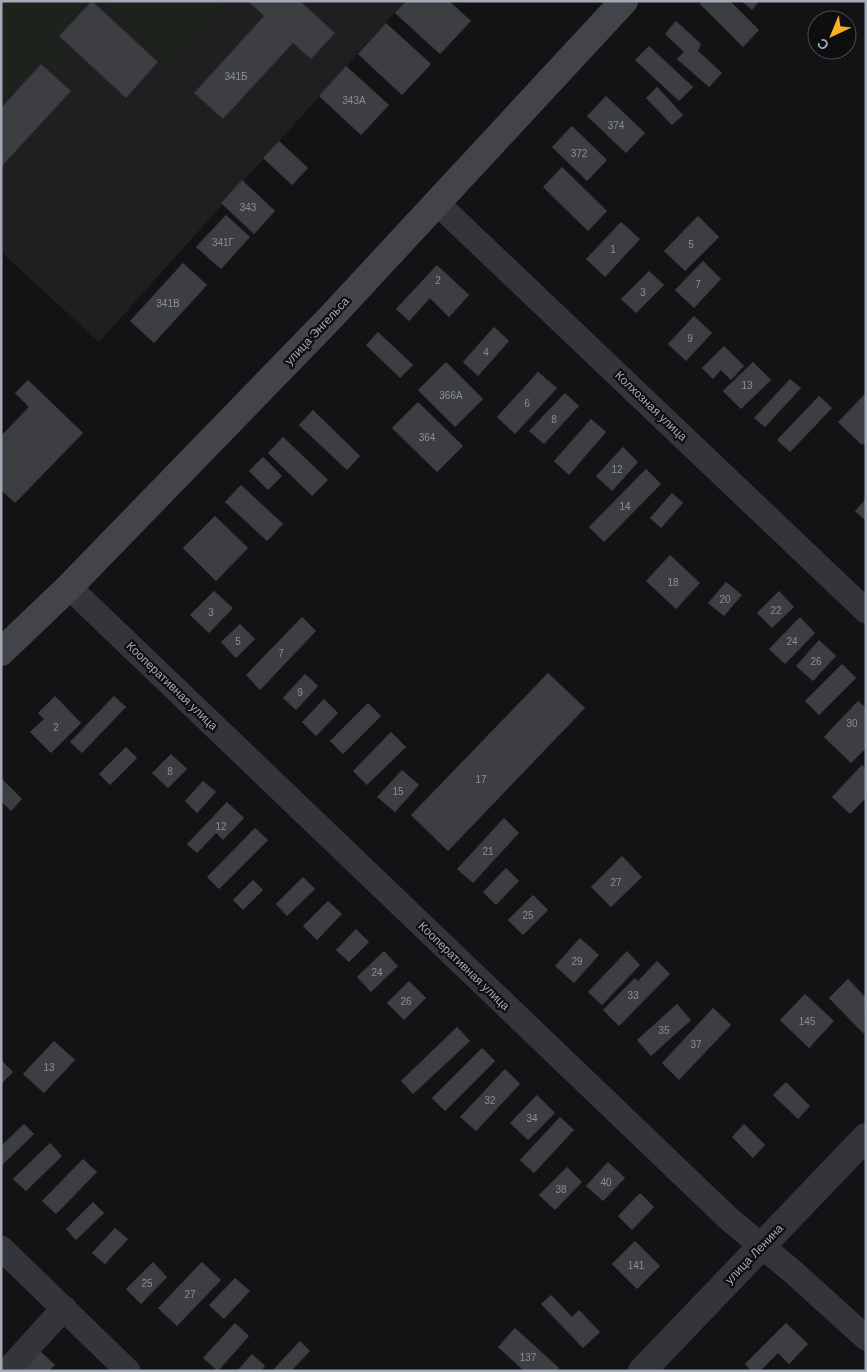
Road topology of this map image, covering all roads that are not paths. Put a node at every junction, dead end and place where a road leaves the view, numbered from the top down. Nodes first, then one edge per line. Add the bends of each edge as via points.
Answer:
1 (624, 1) edge
2 (436, 202) junction
3 (69, 587) junction
4 (866, 611) edge
5 (1, 652) edge
6 (866, 1137) edge
7 (761, 1246) junction
8 (1, 1248) edge
9 (64, 1308) junction
10 (866, 1338) edge
11 (7, 1371) edge
12 (128, 1371) edge
13 (642, 1371) edge

1 - 2 main road, улица Энгельса
2 - 3 main road, улица Энгельса via 325,323
2 - 4 street, Колхозная улица
3 - 5 main road, улица Энгельса
3 - 7 street, Кооперативная улица via 728,1220
6 - 7 street, улица Ленина
7 - 10 street, Кооперативная улица
7 - 13 street, улица Ленина
8 - 9 street
9 - 11 street
9 - 12 street

